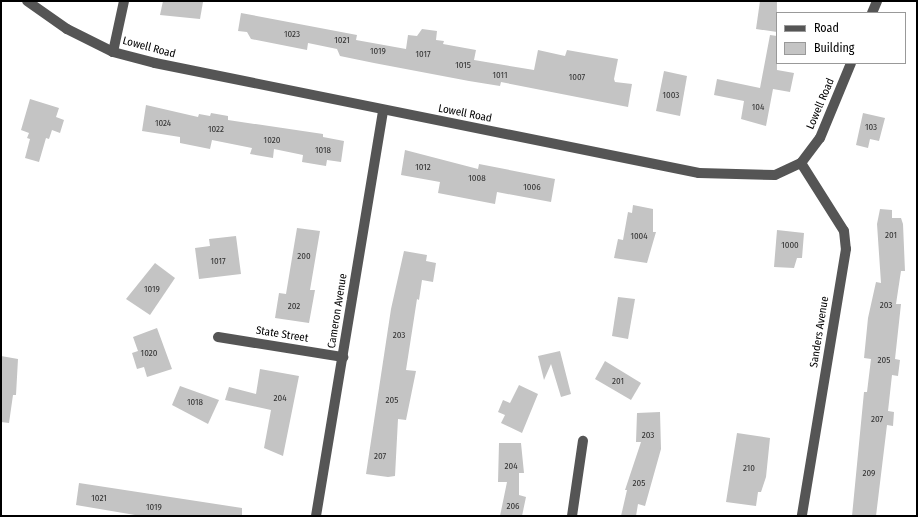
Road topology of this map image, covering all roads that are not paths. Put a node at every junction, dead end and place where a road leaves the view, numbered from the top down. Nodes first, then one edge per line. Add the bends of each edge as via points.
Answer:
1 (27, 1) edge
2 (124, 1) edge
3 (877, 1) edge
4 (872, 12) edge
5 (113, 52) junction
6 (851, 64) edge
7 (383, 110) junction
8 (801, 163) junction
9 (218, 337) dead end
10 (343, 357) junction
11 (583, 441) dead end
12 (316, 516) edge
13 (572, 516) edge
14 (802, 516) edge

1 - 5 street, Lowell Road via 67,29
2 - 5 street
3 - 4 street
5 - 7 street, Lowell Road via 197,73
6 - 8 street, Lowell Road via 820,138
7 - 8 street, Lowell Road via 699,173 775,175
7 - 10 street, Cameron Avenue
8 - 14 street, Sanders Avenue via 844,231 846,249
9 - 10 street, State Street
10 - 12 street, Cameron Avenue
11 - 13 street

